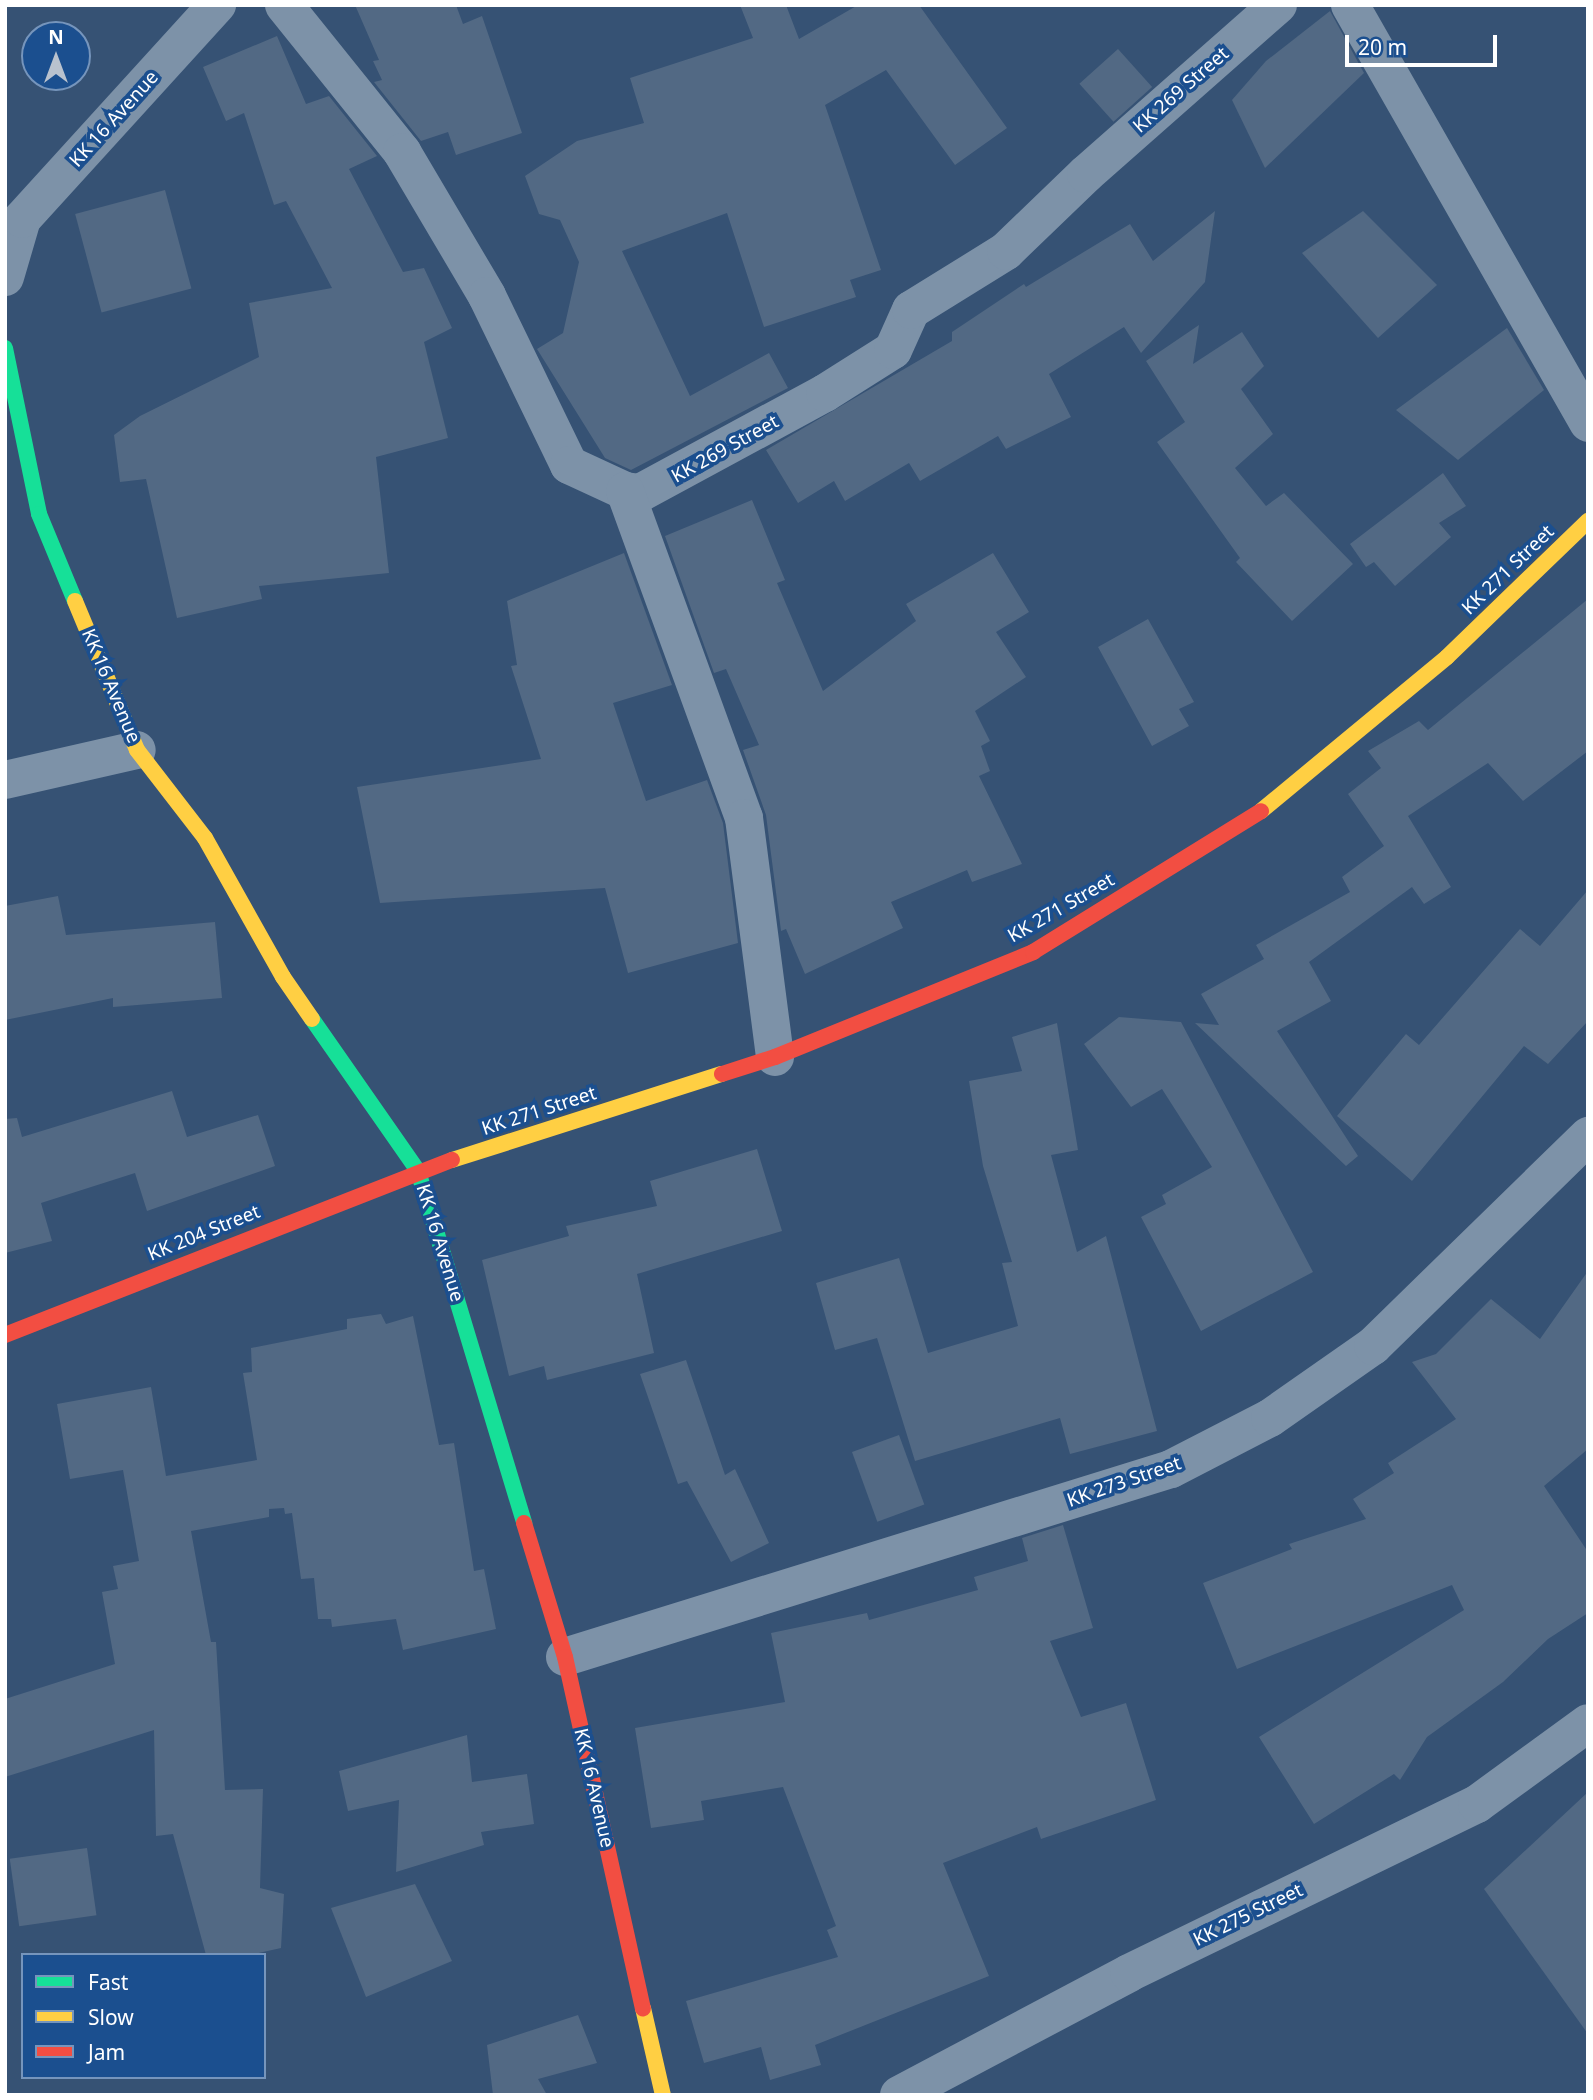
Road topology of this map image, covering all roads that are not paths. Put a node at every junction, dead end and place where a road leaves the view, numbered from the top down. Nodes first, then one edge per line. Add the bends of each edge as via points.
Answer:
1 (217, 5) edge
2 (284, 5) edge
3 (1278, 5) edge
4 (1350, 5) edge
5 (5, 277) edge
6 (5, 348) edge
7 (1588, 422) edge
8 (625, 491) junction
9 (1588, 521) edge
10 (137, 750) junction
11 (5, 780) edge
12 (775, 1057) junction
13 (1588, 1136) edge
14 (418, 1171) junction
15 (5, 1335) edge
16 (565, 1657) junction
17 (1588, 1723) edge
18 (663, 2095) edge
19 (899, 2095) edge

1 - 5 street, KK 16 Avenue via 22,219
2 - 8 street via 402,152 487,296 569,465
3 - 8 street, KK 269 Street via 1006,251 911,310 893,350 675,477 640,493
4 - 7 street
6 - 10 street, KK 16 Avenue via 39,514
8 - 12 street via 744,818
9 - 12 street, KK 271 Street via 1447,657 1261,811 1033,952
10 - 11 street
10 - 14 street, KK 16 Avenue via 205,838 283,977
12 - 14 street, KK 271 Street
13 - 16 street, KK 273 Street via 1373,1346 1270,1418 1171,1469
14 - 15 street, KK 204 Street
14 - 16 street, KK 16 Avenue
16 - 18 street, KK 16 Avenue
17 - 19 street, KK 275 Street via 1477,1804 1129,1973

